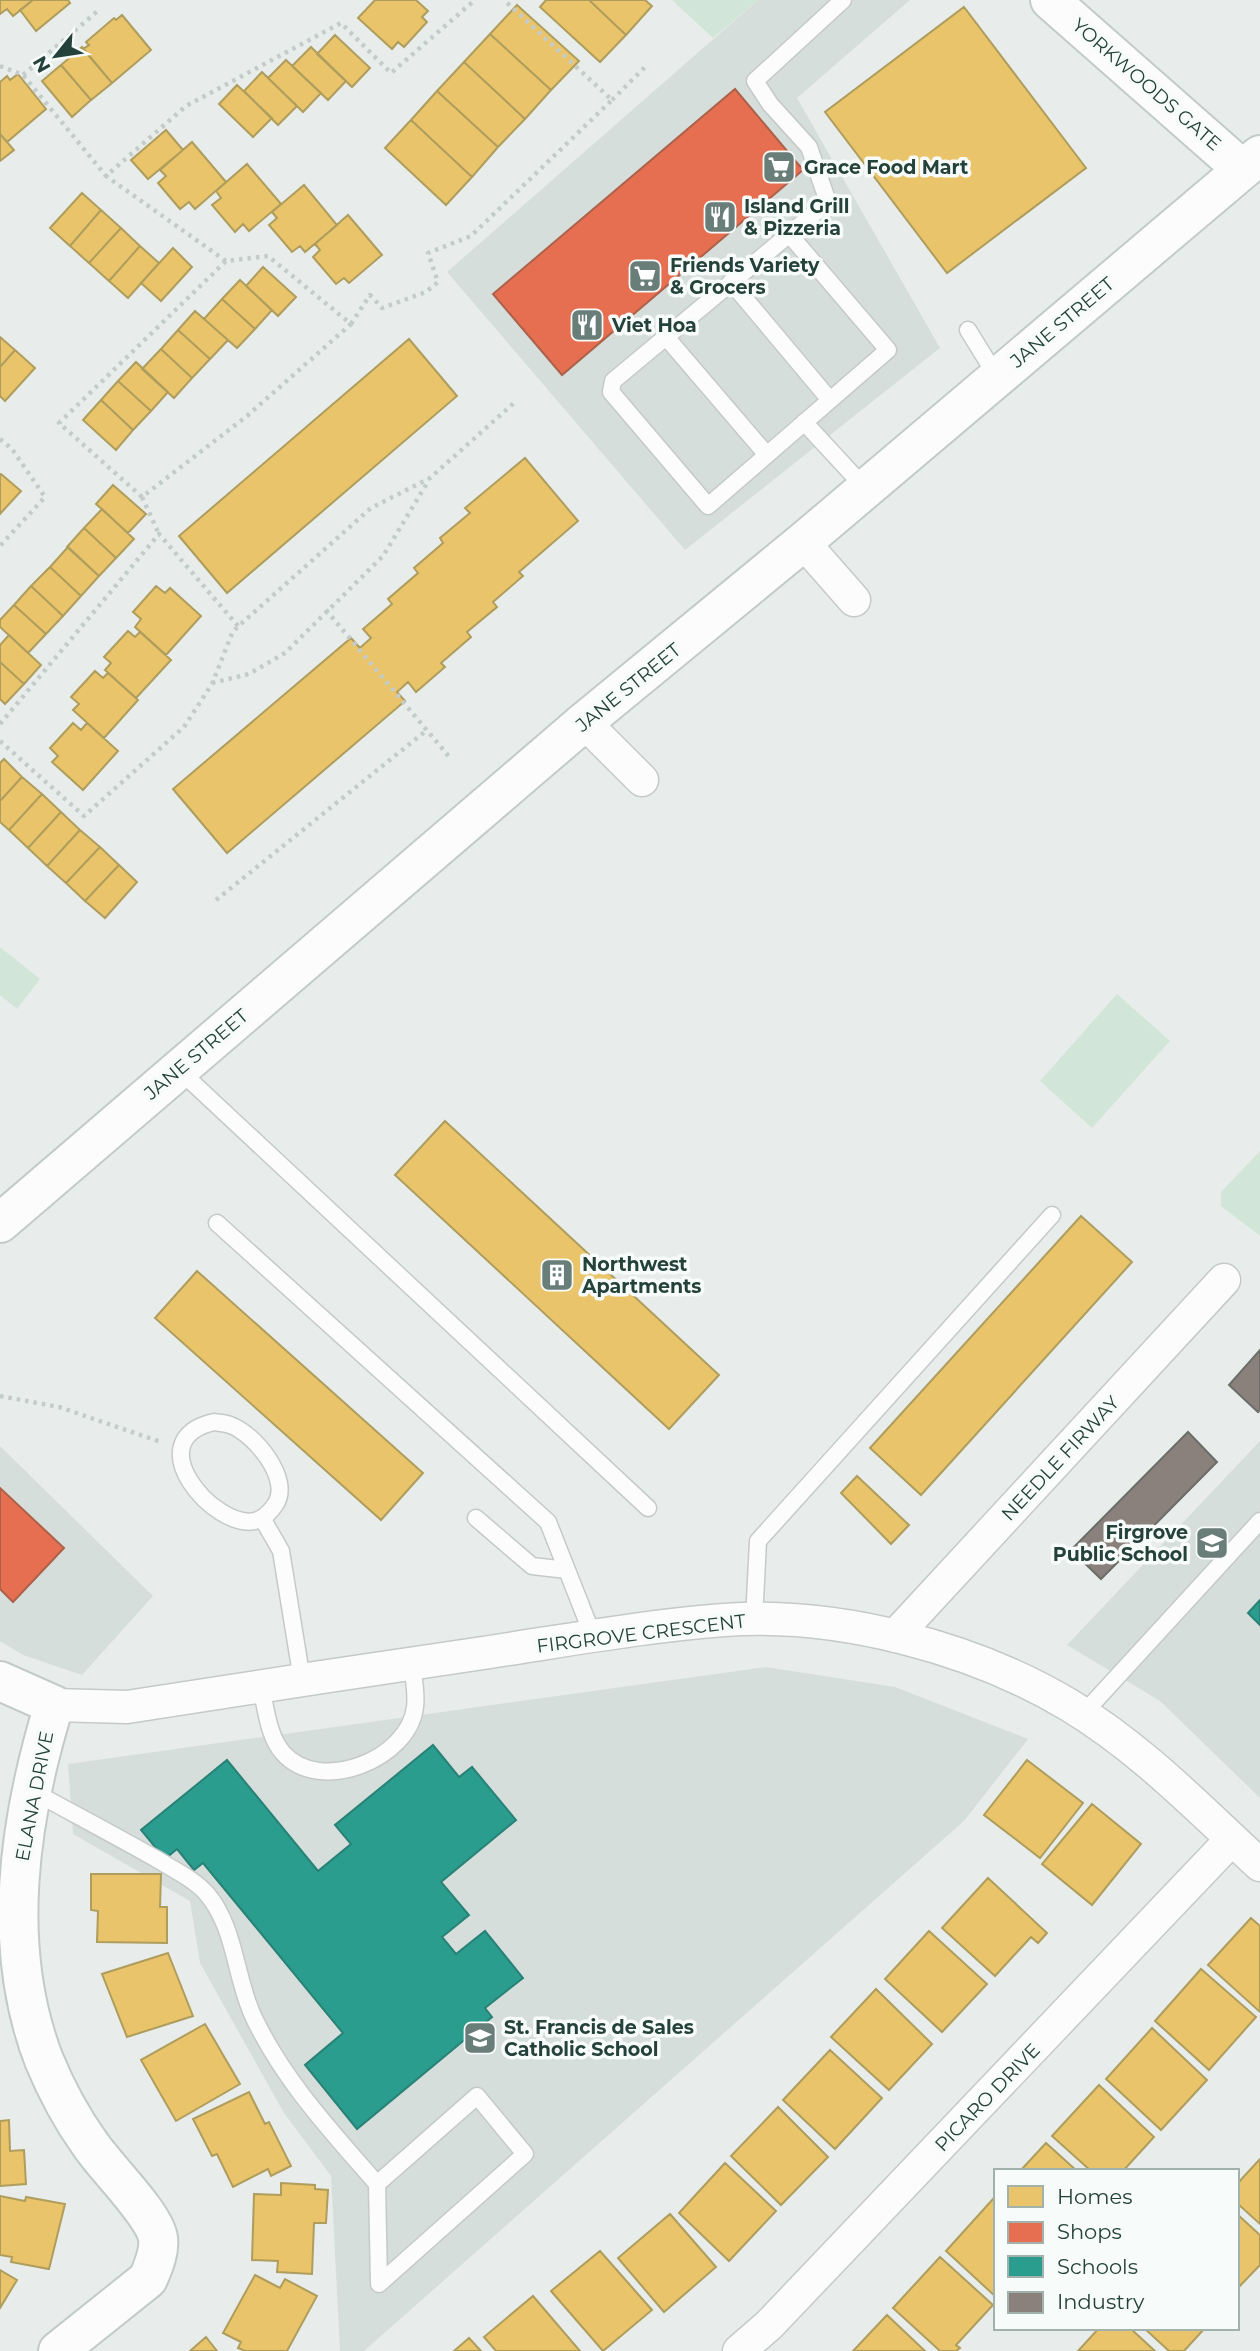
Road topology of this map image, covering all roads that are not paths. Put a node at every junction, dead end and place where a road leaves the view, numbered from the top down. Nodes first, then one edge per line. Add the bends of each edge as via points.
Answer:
1 (842, 0) edge
2 (1050, 0) edge
3 (1254, 169) edge
4 (789, 234) junction
5 (731, 282) junction
6 (968, 330) dead end
7 (666, 337) junction
8 (997, 377) junction
9 (830, 400) junction
10 (804, 422) junction
11 (767, 455) junction
12 (866, 488) junction
13 (803, 542) junction
14 (853, 600) dead end
15 (584, 722) junction
16 (642, 780) dead end
17 (177, 1068) junction
18 (1052, 1215) dead end
19 (0, 1223) edge
20 (217, 1223) dead end
21 (1224, 1280) dead end
22 (648, 1508) dead end
23 (262, 1518) junction
24 (476, 1518) dead end
25 (1260, 1521) edge
26 (567, 1570) junction
27 (754, 1620) junction
28 (593, 1636) junction
29 (895, 1636) junction
30 (412, 1663) junction
31 (0, 1681) edge
32 (302, 1681) junction
33 (261, 1687) junction
34 (54, 1705) junction
35 (1083, 1714) junction
36 (34, 1792) junction
37 (1232, 1839) junction
38 (1260, 1865) edge
39 (377, 2184) junction
40 (58, 2351) edge
41 (739, 2351) edge

1 - 4 lane via 755,81 809,147 828,202
2 - 3 main road, YORKWOODS GATE
3 - 8 main road, JANE STREET
4 - 5 lane
4 - 9 lane via 888,350
5 - 7 lane
5 - 9 lane
6 - 8 lane
7 - 11 lane
7 - 11 lane via 613,381 611,392 708,506
8 - 12 main road, JANE STREET
9 - 10 lane
10 - 11 lane
10 - 12 lane
12 - 13 main road, JANE STREET
13 - 14 street
13 - 15 main road, JANE STREET
15 - 16 street
15 - 17 main road, JANE STREET
17 - 19 main road, JANE STREET
17 - 22 lane
18 - 27 lane via 758,1541
20 - 26 lane via 548,1522
21 - 29 street, NEEDLE FIRWAY
23 - 23 lane via 241,1522 224,1515 196,1488 182,1468 179,1449 183,1437 196,1426 232,1425 260,1448 281,1482 278,1501
23 - 32 lane via 281,1551
24 - 26 lane via 532,1566
25 - 35 lane
26 - 28 lane
27 - 28 street, FIRGROVE CRESCENT
27 - 29 street, FIRGROVE CRESCENT via 827,1624
28 - 30 street, FIRGROVE CRESCENT
29 - 35 street, FIRGROVE CRESCENT via 966,1657
30 - 32 street, FIRGROVE CRESCENT
30 - 33 lane via 415,1708 398,1742 362,1767 330,1772 300,1766 283,1753 272,1734
31 - 34 main road, FIRGROVE CRESCENT
32 - 33 street, FIRGROVE CRESCENT
33 - 34 street, FIRGROVE CRESCENT via 127,1707
34 - 36 main road, ELANA DRIVE
35 - 37 street, FIRGROVE CRESCENT via 1142,1754
36 - 39 lane via 153,1857 208,1895 222,1919 252,2016 278,2062
36 - 40 main road, ELANA DRIVE via 16,1892 28,2004 44,2060 63,2099 90,2144 148,2213 158,2239 148,2279
37 - 38 street, FIRGROVE CRESCENT
37 - 41 street, PICARO DRIVE via 769,2325
39 - 39 lane via 477,2096 525,2154 379,2284

